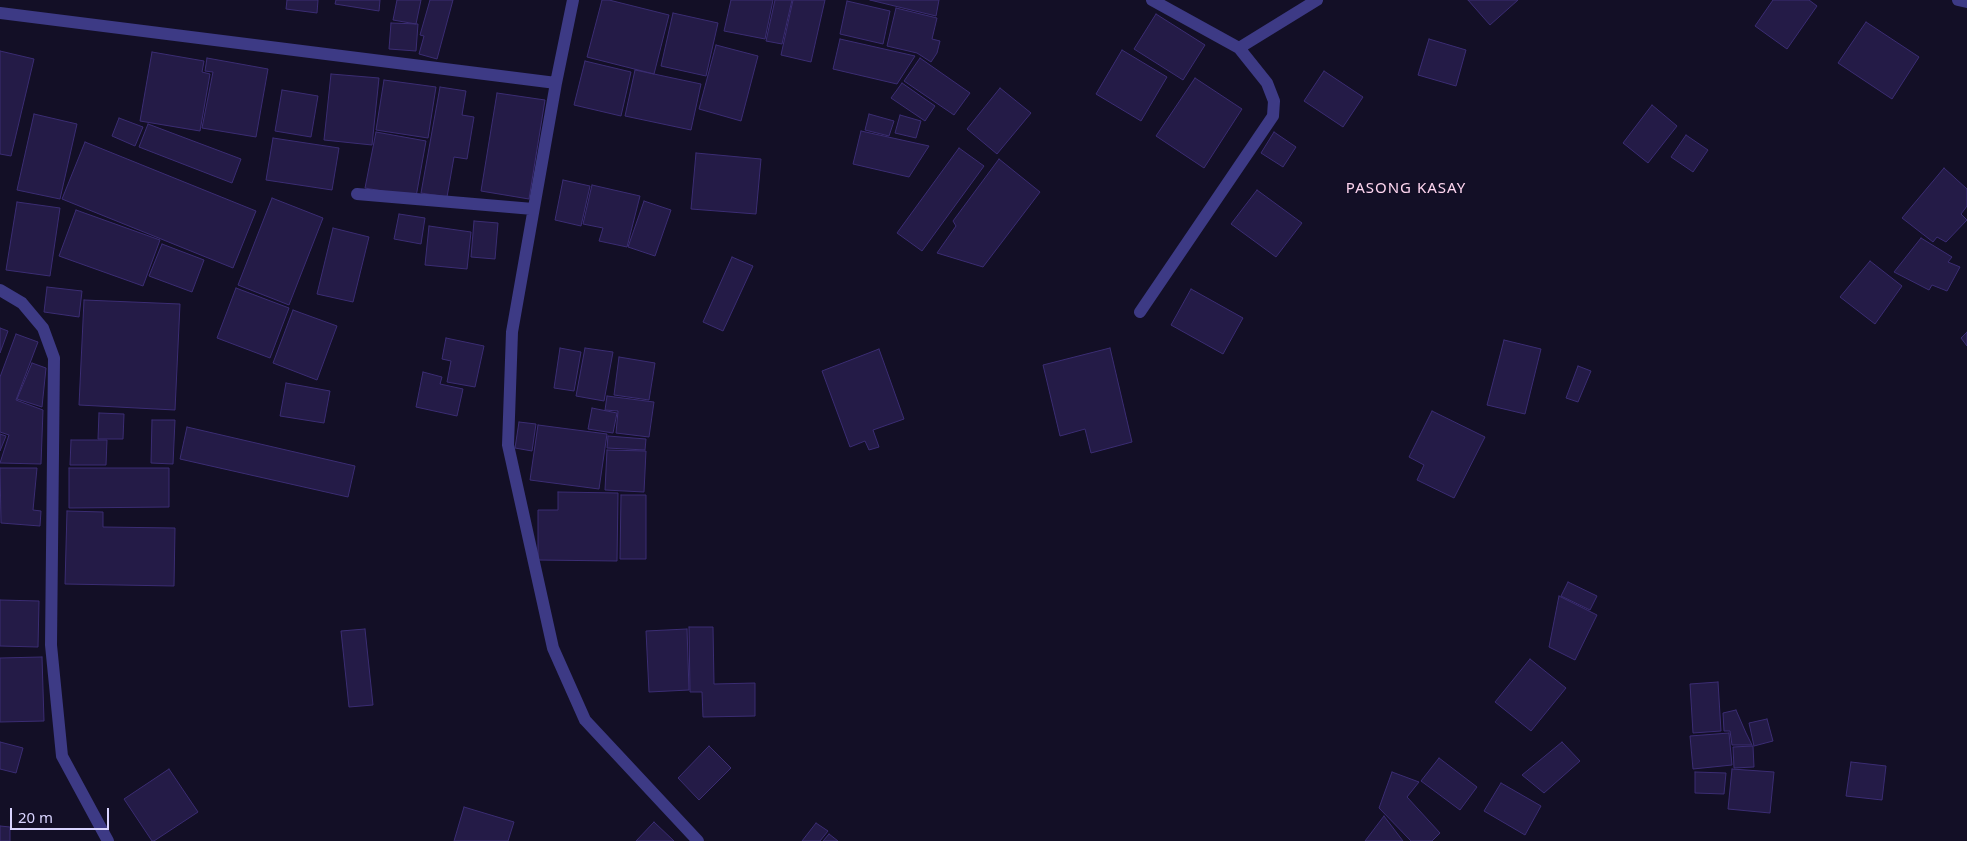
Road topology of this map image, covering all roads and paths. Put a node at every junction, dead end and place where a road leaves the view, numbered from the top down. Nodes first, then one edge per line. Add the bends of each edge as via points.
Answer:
1 (573, 0) edge
2 (1152, 0) edge
3 (1317, 0) edge
4 (1958, 0) edge
5 (1967, 2) edge
6 (0, 13) edge
7 (1238, 48) junction
8 (556, 83) junction
9 (357, 194) dead end
10 (533, 208) junction
11 (0, 290) edge
12 (1140, 312) dead end
13 (108, 841) edge
14 (698, 841) edge

1 - 8 street
2 - 7 street
3 - 7 street
4 - 5 street
6 - 8 street
7 - 12 street via 1266,84 1274,101 1273,116
8 - 10 street
9 - 10 street
10 - 14 street via 512,332 508,444 553,648 585,720
11 - 13 street via 22,303 43,328 54,358 51,645 62,756

